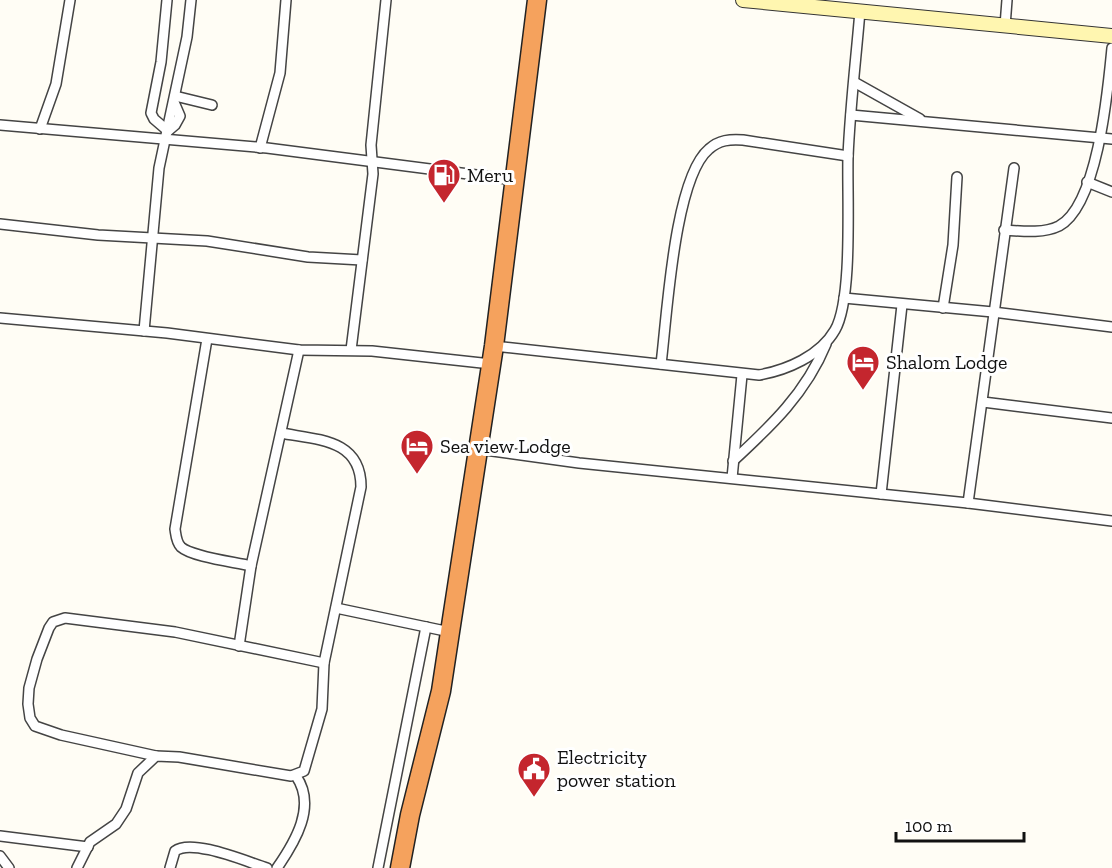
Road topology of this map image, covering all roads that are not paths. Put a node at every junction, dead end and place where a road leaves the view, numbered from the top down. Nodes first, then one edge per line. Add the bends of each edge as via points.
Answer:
1 (70, 0) edge
2 (167, 0) edge
3 (191, 0) edge
4 (286, 0) edge
5 (386, 0) edge
6 (537, 0) edge
7 (743, 0) edge
8 (1007, 0) edge
9 (860, 11) junction
10 (1005, 26) junction
11 (1112, 36) edge
12 (1112, 48) edge
13 (854, 82) junction
14 (175, 99) junction
15 (212, 105) dead end
16 (851, 115) junction
17 (922, 121) junction
18 (0, 125) edge
19 (40, 129) junction
20 (167, 136) junction
21 (1100, 138) junction
22 (1112, 139) edge
23 (260, 148) junction
24 (848, 156) junction
25 (373, 162) junction
26 (1014, 168) dead end
27 (957, 177) dead end
28 (515, 180) junction
29 (1087, 182) junction
30 (1112, 192) edge
31 (0, 224) edge
32 (1004, 230) junction
33 (152, 238) junction
34 (362, 260) junction
35 (844, 298) junction
36 (902, 305) junction
37 (943, 308) junction
38 (993, 312) junction
39 (0, 318) edge
40 (1112, 327) edge
41 (144, 331) junction
42 (207, 339) junction
43 (826, 342) junction
44 (494, 346) junction
45 (299, 350) junction
46 (351, 350) junction
47 (491, 364) junction
48 (661, 364) junction
49 (742, 375) junction
50 (983, 402) junction
51 (1112, 418) edge
52 (281, 433) junction
53 (478, 449) junction
54 (733, 461) junction
55 (732, 478) junction
56 (881, 494) junction
57 (968, 503) junction
58 (1112, 521) edge
59 (251, 566) junction
60 (336, 608) junction
61 (426, 627) junction
62 (450, 632) junction
63 (239, 646) junction
64 (324, 663) junction
65 (156, 756) junction
66 (296, 776) junction
67 (0, 837) edge
68 (88, 847) junction
69 (0, 856) edge
70 (9, 868) edge
71 (77, 868) edge
72 (170, 868) edge
73 (267, 868) edge
74 (277, 868) edge
75 (378, 868) edge
76 (400, 868) edge

1 - 19 street via 56,84
2 - 20 street via 151,113
3 - 14 street
4 - 23 street via 280,73
5 - 25 street via 370,145
6 - 28 highway
7 - 9 street
8 - 10 street
9 - 10 street
9 - 13 street
10 - 11 street
12 - 21 street
13 - 16 street
13 - 17 street
14 - 15 street
14 - 20 street
16 - 17 street
16 - 24 street
17 - 21 street
18 - 19 street
19 - 20 street
20 - 23 street
20 - 33 street via 159,168
21 - 22 street
21 - 29 street
23 - 25 street
24 - 35 street
24 - 48 street via 729,139 707,150 693,171 678,231
25 - 28 street
25 - 34 street
26 - 32 street
27 - 37 street via 953,245
28 - 44 highway
29 - 30 street
29 - 32 street via 1075,207 1059,226 1038,231
31 - 33 street
32 - 38 street
33 - 34 street
33 - 41 street
34 - 46 street
35 - 36 street
35 - 43 street via 836,328
36 - 37 street
36 - 56 street
37 - 38 street
38 - 40 street
38 - 50 street
39 - 41 street
41 - 42 street
42 - 45 street
42 - 59 street via 175,529 180,546 190,552
43 - 49 street via 777,372
43 - 54 street via 806,384
44 - 47 highway
44 - 48 street
45 - 46 street
45 - 52 street
46 - 47 street
47 - 53 highway
48 - 49 street
49 - 54 street
50 - 51 street
50 - 57 street
52 - 59 street
52 - 60 street via 341,446 359,469 361,487
53 - 55 street
53 - 62 highway
54 - 55 street
55 - 56 street
56 - 57 street
57 - 58 street
59 - 63 street
60 - 61 street
60 - 64 street
61 - 62 street
61 - 75 street
62 - 76 highway via 441,691
63 - 64 street
63 - 65 street via 76,618 59,620 49,628 29,688 30,718 35,726
64 - 66 street via 322,709 307,764
65 - 66 street
65 - 68 street via 138,773 116,824
66 - 74 street via 303,786 305,808 291,848
67 - 68 street
68 - 71 street
69 - 70 street
72 - 73 street via 175,851 188,848 210,850

